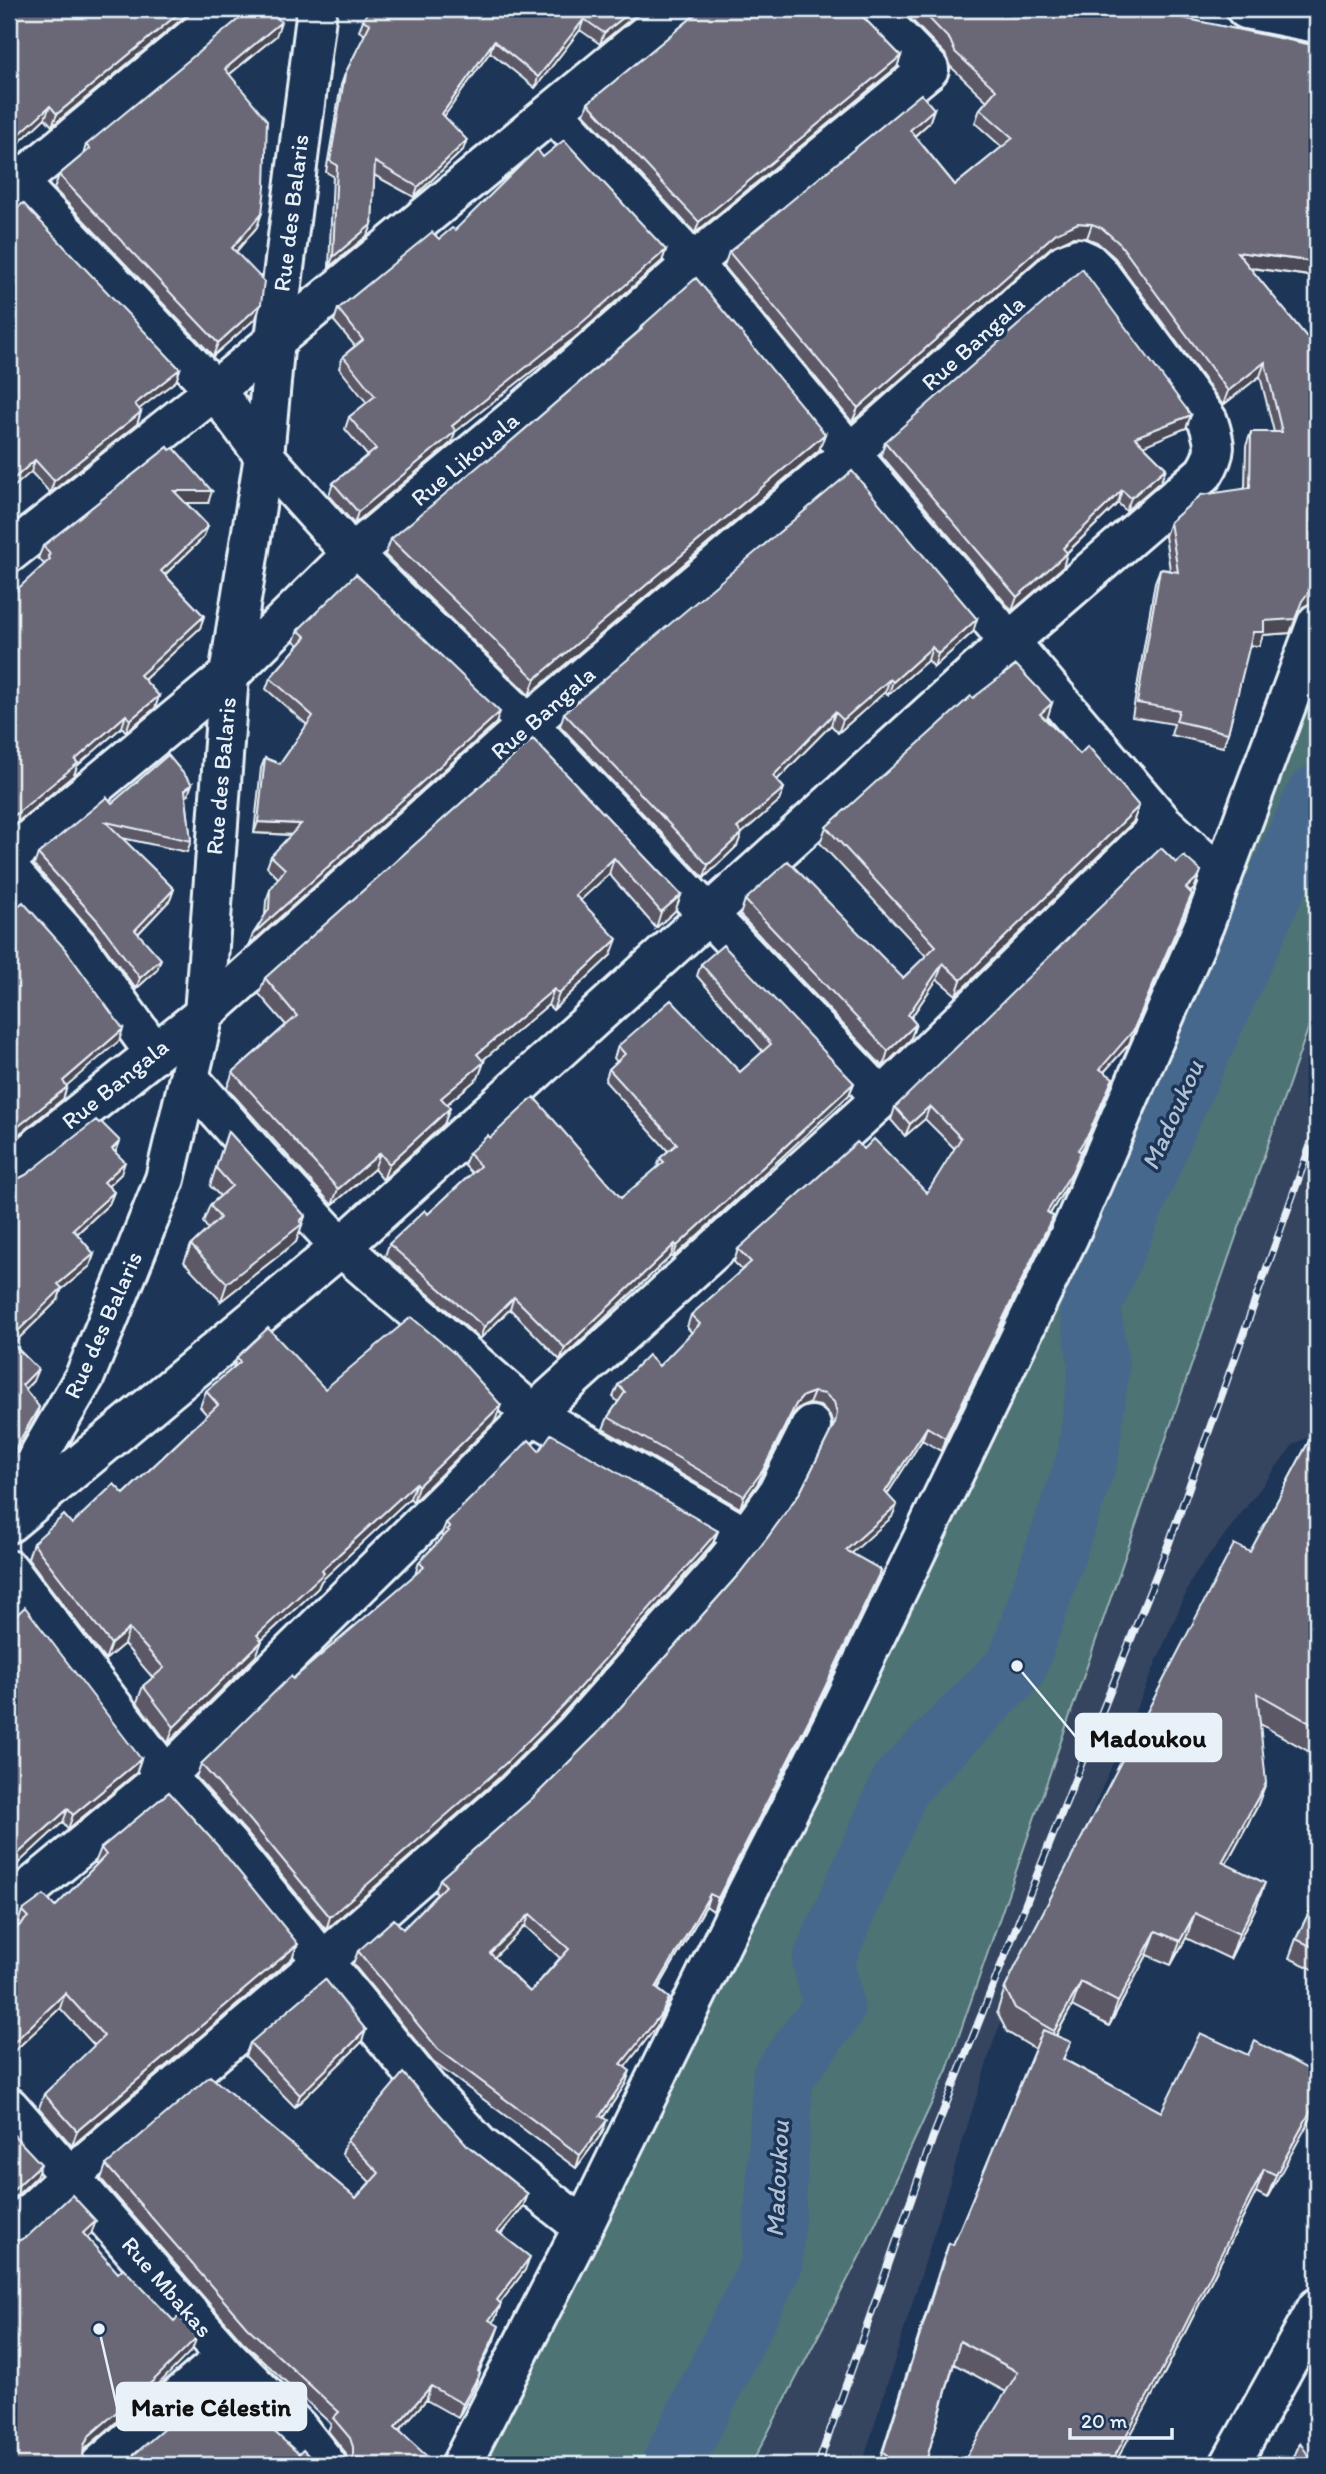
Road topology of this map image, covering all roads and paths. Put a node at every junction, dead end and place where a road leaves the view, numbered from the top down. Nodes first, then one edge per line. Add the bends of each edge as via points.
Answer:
1 (228, 9) edge
2 (317, 9) edge
3 (677, 9) edge
4 (871, 9) edge
5 (1246, 9) edge
6 (1317, 23) edge
7 (554, 112) junction
8 (12, 182) edge
9 (693, 263) junction
10 (275, 339) junction
11 (215, 390) junction
12 (850, 453) junction
13 (264, 456) junction
14 (9, 554) edge
15 (352, 554) junction
16 (1317, 622) edge
17 (1009, 642) junction
18 (229, 675) junction
19 (528, 724) junction
20 (1163, 823) junction
21 (9, 857) edge
22 (9, 870) edge
23 (1222, 878) junction
24 (708, 913) junction
25 (204, 1014) junction
26 (154, 1052) junction
27 (190, 1079) junction
28 (882, 1098) junction
29 (9, 1170) edge
30 (341, 1247) junction
31 (533, 1414) junction
32 (811, 1426) dead end
33 (9, 1507) edge
34 (9, 1523) edge
35 (746, 1537) junction
36 (9, 1570) edge
37 (166, 1776) junction
38 (9, 1906) edge
39 (323, 1961) junction
40 (9, 2107) edge
41 (70, 2176) junction
42 (583, 2227) junction
43 (9, 2233) edge
44 (1317, 2308) edge
45 (226, 2356) junction
46 (100, 2465) edge
47 (327, 2465) edge
48 (461, 2465) edge
49 (1230, 2465) edge

1 - 8 street
2 - 10 street, Rue des Balaris
3 - 7 street
4 - 9 street, Rue Likouala via 929,69
5 - 6 street
7 - 9 street
7 - 10 street
8 - 11 street
9 - 12 street
9 - 15 street, Rue Likouala
10 - 11 street
10 - 13 street, Rue des Balaris
11 - 13 street
11 - 14 street
12 - 17 street
12 - 17 street, Rue Bangala via 1065,263 1079,258 1099,273 1208,422 1214,457 1203,473
12 - 19 street, Rue Bangala
13 - 15 street
13 - 18 street, Rue des Balaris
15 - 18 street, Rue Likouala
15 - 19 street
16 - 23 street
17 - 20 street
17 - 24 street
18 - 21 street, Rue Likouala
18 - 25 street, Rue des Balaris
19 - 24 street
19 - 25 street, Rue Bangala
20 - 23 street
20 - 28 street
22 - 26 street via 78,947
23 - 42 street via 1069,1236
24 - 28 street
24 - 30 street
25 - 26 street, Rue Bangala
25 - 27 street, Rue des Balaris
26 - 29 street, Rue Bangala
27 - 30 street
27 - 33 street, Rue des Balaris via 165,1179 85,1376
28 - 31 street
30 - 31 street
30 - 34 street
31 - 35 street
31 - 37 street
32 - 35 street via 777,1494
35 - 39 street via 575,1733 516,1792
36 - 37 street
37 - 38 street
37 - 39 street
39 - 41 street
39 - 42 street via 479,2145
40 - 41 street, Rue Mbakas
41 - 43 street
41 - 45 street, Rue Mbakas
42 - 48 street
44 - 49 street
45 - 46 street
45 - 47 street, Rue Mbakas via 297,2427

